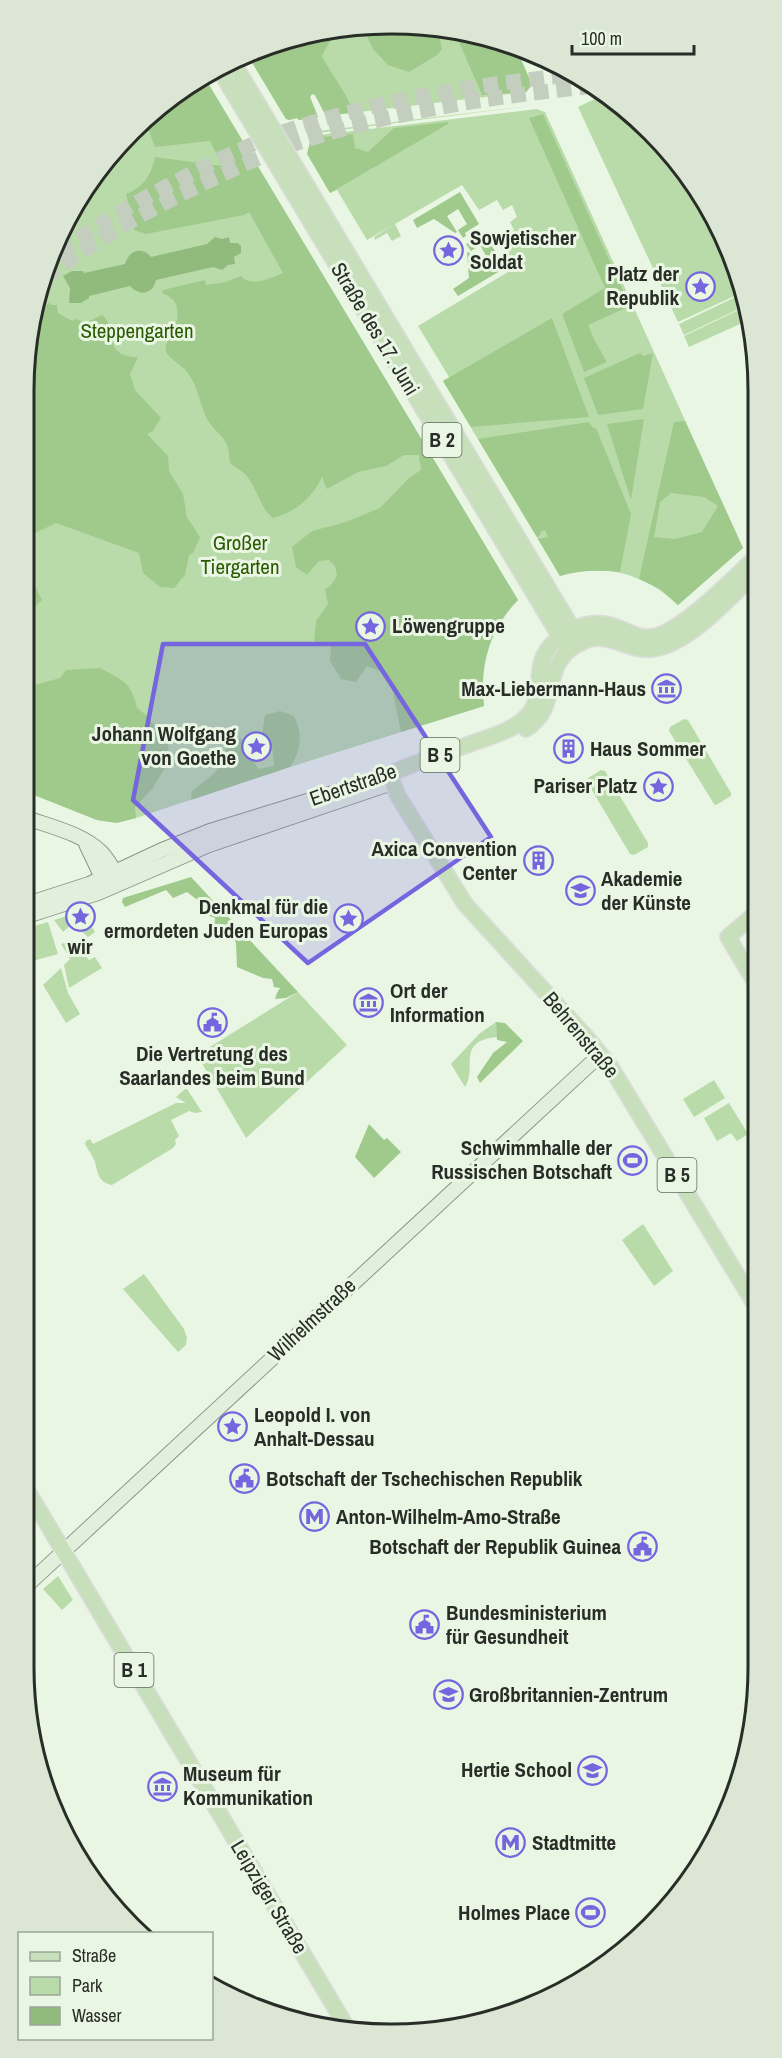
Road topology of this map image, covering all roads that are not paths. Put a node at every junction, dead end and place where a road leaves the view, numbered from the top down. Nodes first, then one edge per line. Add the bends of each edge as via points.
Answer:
1 (237, 69) edge
2 (223, 76) edge
3 (748, 564) edge
4 (748, 580) edge
5 (570, 640) junction
6 (391, 778) junction
7 (34, 821) edge
8 (112, 881) junction
9 (34, 902) edge
10 (34, 913) edge
11 (748, 920) edge
12 (748, 971) edge
13 (601, 1054) junction
14 (748, 1293) edge
15 (34, 1502) edge
16 (63, 1551) junction
17 (34, 1579) edge
18 (342, 2020) edge

1 - 5 main road, Straße des 17. Juni / B 2
2 - 5 main road, Straße des 17. Juni / B 2
3 - 5 main road via 687,618 660,636 640,637 619,627 589,624
4 - 5 main road via 708,617 670,644 652,649 609,639
5 - 6 main road, Ebertstraße / B 5 via 551,644 544,654 537,694 522,721
6 - 8 main road, Ebertstraße
6 - 13 main road, Behrenstraße / B 5 via 401,801 465,904
7 - 8 main road via 82,840 103,854
8 - 9 main road, Ebertstraße
8 - 10 main road, Ebertstraße
11 - 12 main road via 728,937
13 - 14 main road, Behrenstraße / B 5
13 - 16 main road, Wilhelmstraße
15 - 16 main road, Leipziger Straße / B 1
16 - 17 main road, Wilhelmstraße
16 - 18 main road, Leipziger Straße / B 1

